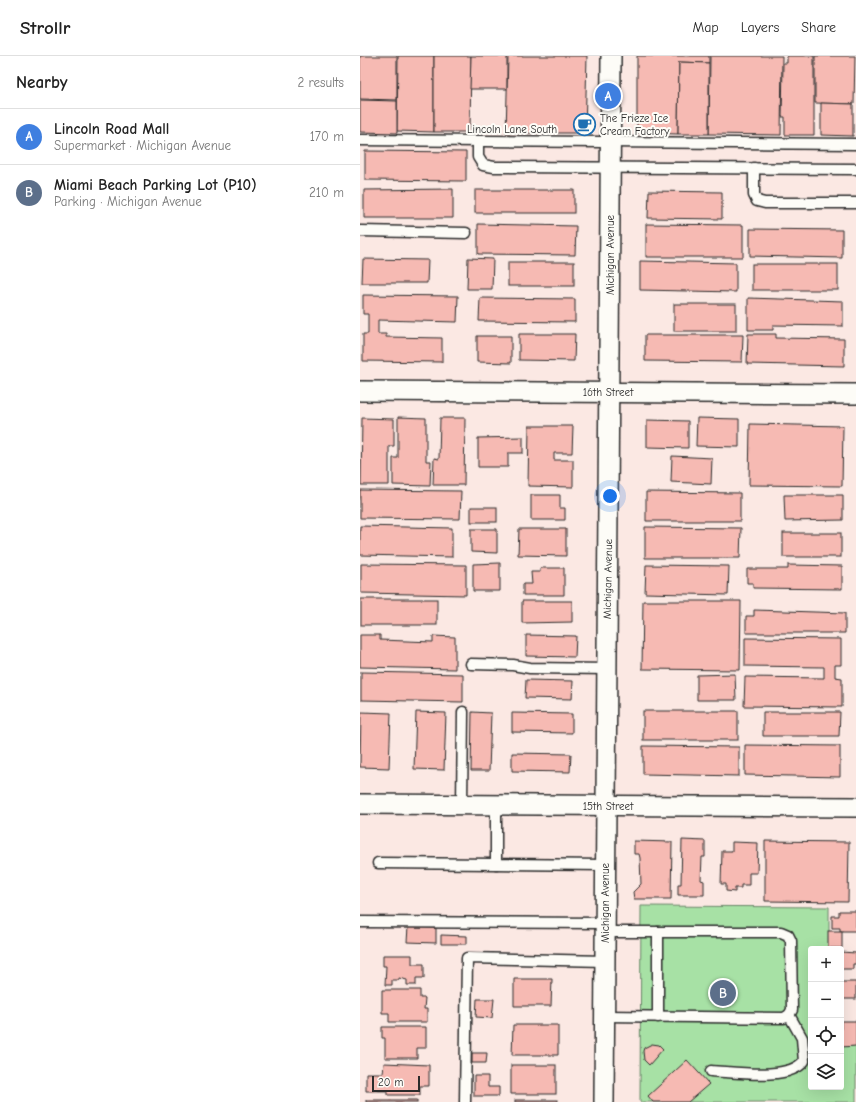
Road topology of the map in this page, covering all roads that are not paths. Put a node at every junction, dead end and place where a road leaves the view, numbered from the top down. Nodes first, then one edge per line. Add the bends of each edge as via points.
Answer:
1 (611, 56) edge
2 (360, 140) edge
3 (478, 140) junction
4 (610, 141) junction
5 (856, 144) edge
6 (610, 166) junction
7 (754, 168) junction
8 (856, 169) edge
9 (856, 203) edge
10 (360, 232) edge
11 (466, 233) dead end
12 (360, 391) edge
13 (610, 392) junction
14 (856, 394) edge
15 (471, 664) dead end
16 (607, 670) junction
17 (463, 712) dead end
18 (360, 804) edge
19 (462, 805) junction
20 (496, 805) junction
21 (605, 806) junction
22 (856, 808) edge
23 (378, 863) dead end
24 (496, 864) junction
25 (606, 865) junction
26 (360, 922) edge
27 (605, 928) junction
28 (658, 932) junction
29 (605, 961) junction
30 (789, 1015) junction
31 (604, 1016) junction
32 (658, 1017) junction
33 (711, 1071) dead end
34 (465, 1102) edge
35 (604, 1102) edge

1 - 4 street, Michigan Avenue
2 - 3 lane, Lincoln Lane South
3 - 4 lane, Lincoln Lane South
3 - 6 lane via 478,157 483,165
4 - 5 lane, Lincoln Lane South
4 - 6 street, Michigan Avenue
6 - 7 lane
6 - 13 street, Michigan Avenue
7 - 8 lane
7 - 9 lane via 754,195 758,201
10 - 11 lane
12 - 13 street, 16th Street
13 - 14 street, 16th Street
13 - 16 street, Michigan Avenue
15 - 16 lane
16 - 21 street, Michigan Avenue
17 - 19 lane
18 - 19 street, 15th Street
19 - 20 street, 15th Street
20 - 21 street, 15th Street
20 - 24 lane
21 - 22 street, 15th Street
21 - 25 street, Michigan Avenue
23 - 24 lane
24 - 25 lane
25 - 27 street, Michigan Avenue
26 - 27 lane
27 - 28 lane
27 - 29 street, Michigan Avenue
28 - 30 lane via 781,932 788,935 791,941 792,1010
28 - 32 lane
29 - 31 street, Michigan Avenue
29 - 34 lane via 467,958
30 - 32 lane via 784,1018
30 - 33 lane via 802,1038 804,1061 800,1066 794,1070 762,1074
31 - 32 lane
31 - 35 street, Michigan Avenue

